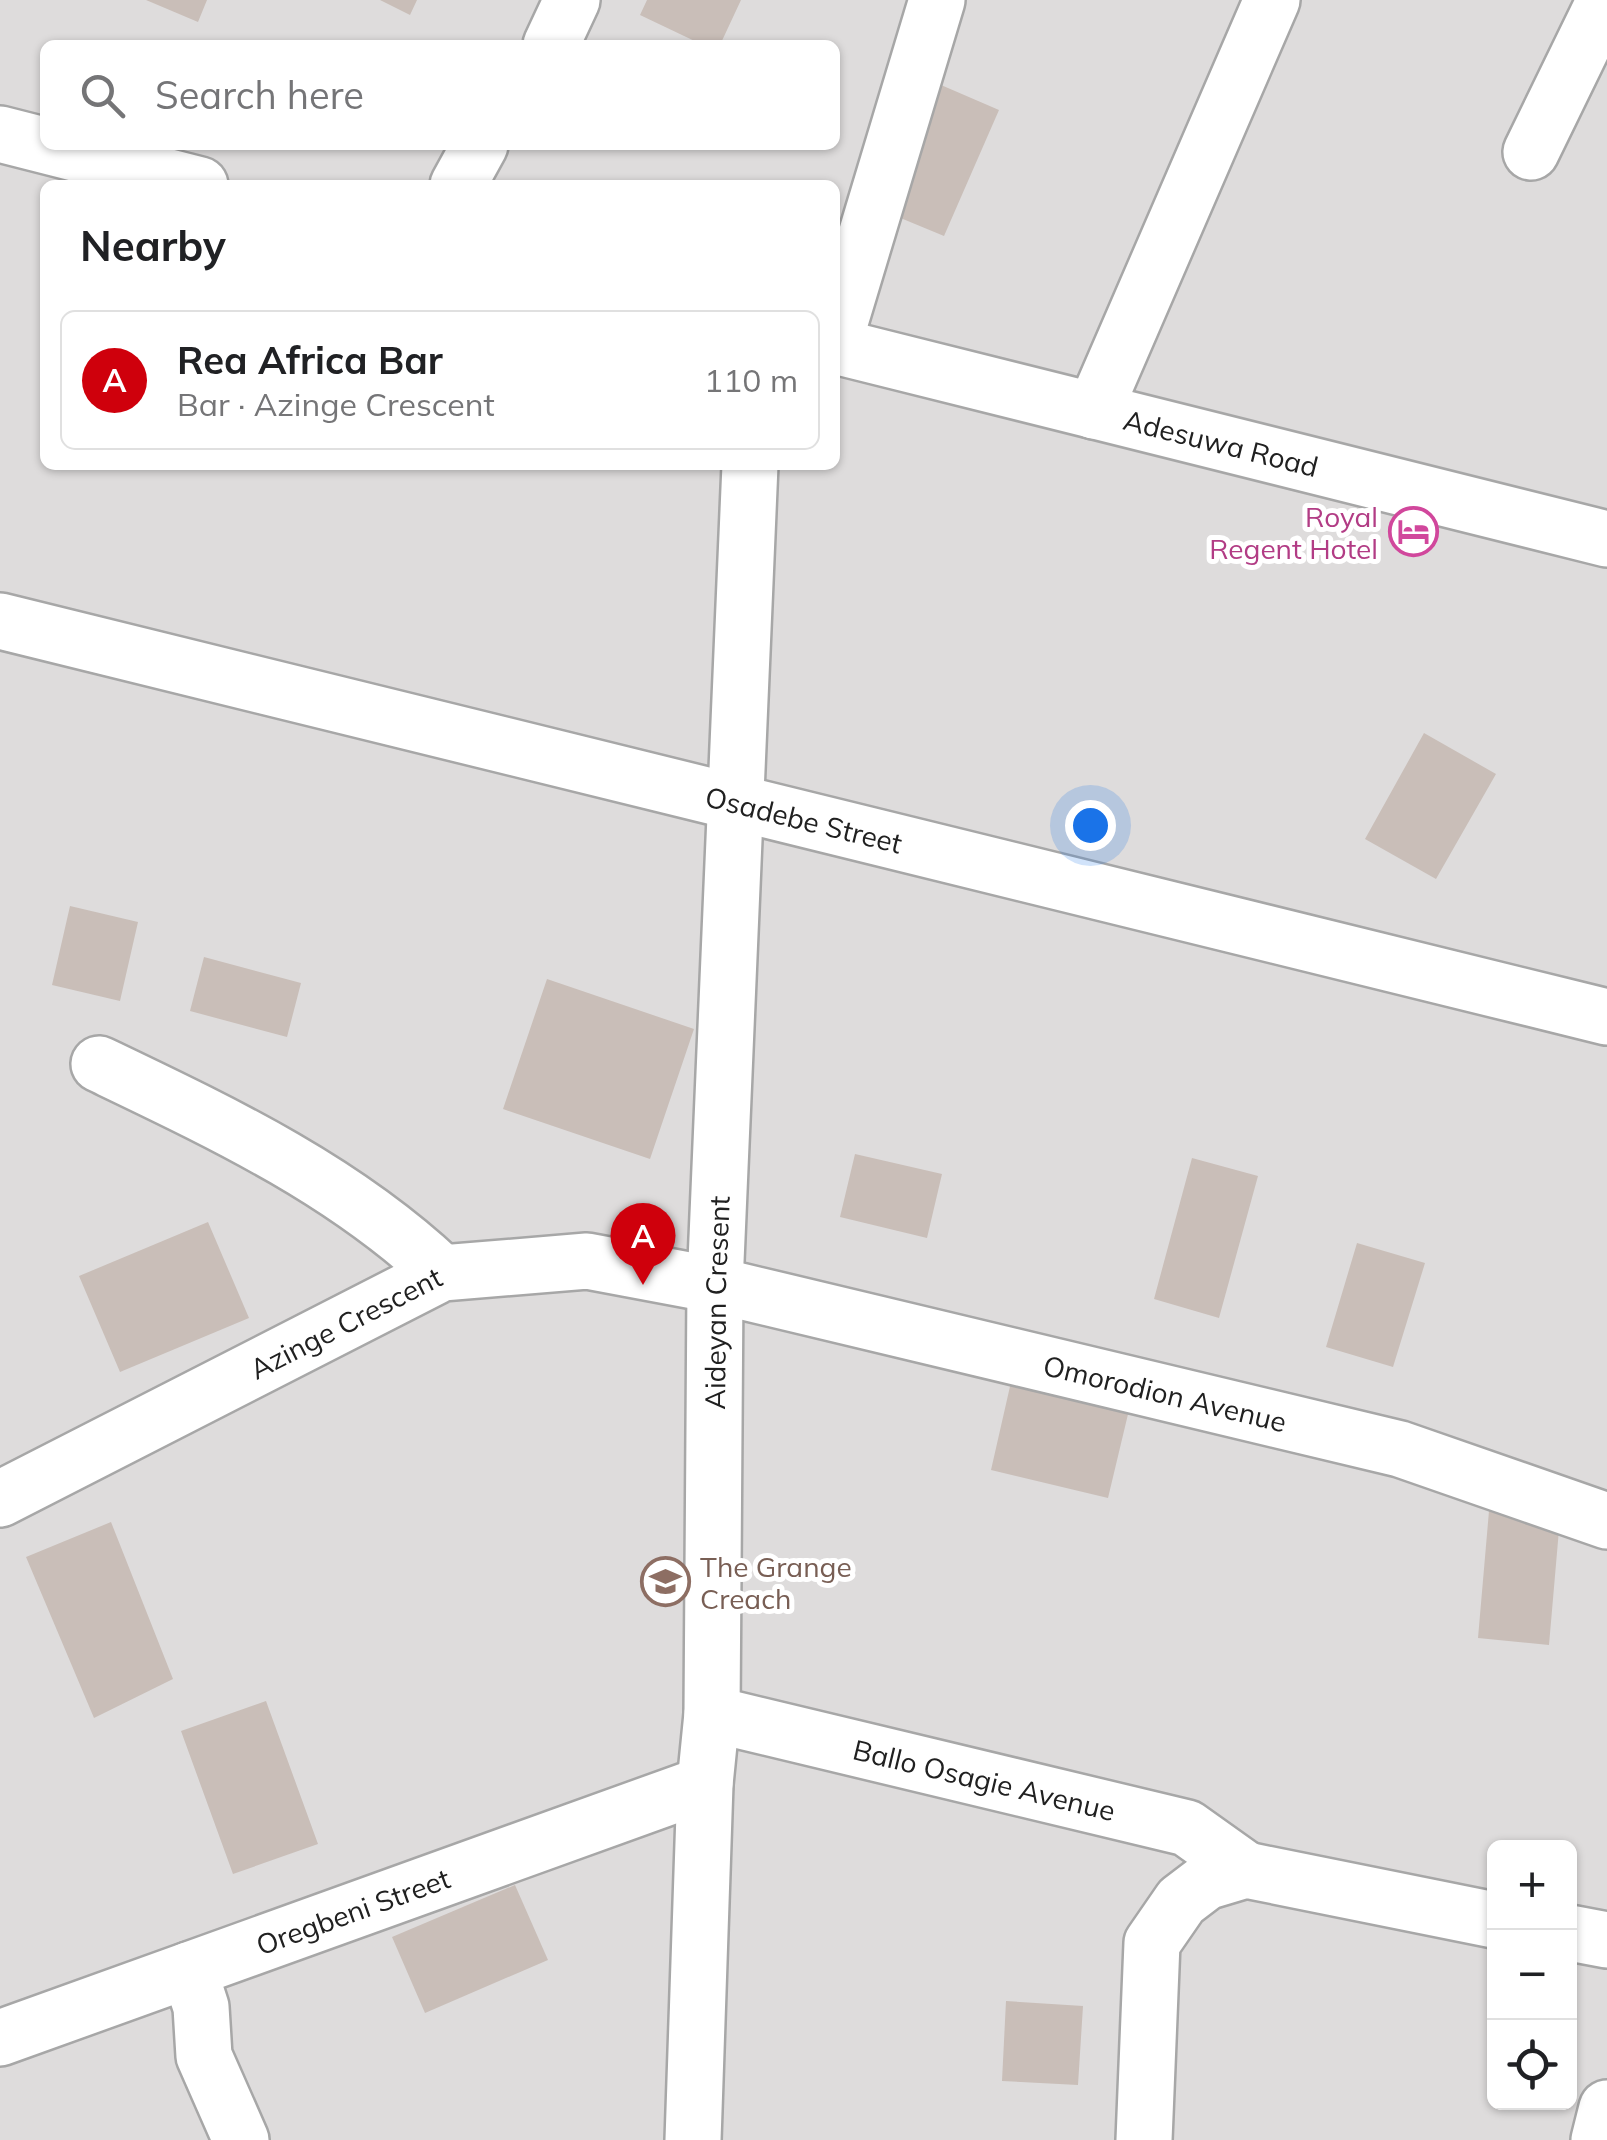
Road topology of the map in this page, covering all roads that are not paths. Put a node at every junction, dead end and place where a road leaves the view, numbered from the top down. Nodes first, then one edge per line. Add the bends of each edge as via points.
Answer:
1 (572, 0) edge
2 (937, 0) edge
3 (1272, 0) edge
4 (1605, 0) edge
5 (553, 40) edge
6 (0, 134) edge
7 (40, 144) edge
8 (63, 150) edge
9 (477, 150) edge
10 (1531, 152) dead end
11 (180, 180) edge
12 (461, 180) edge
13 (840, 325) edge
14 (840, 343) edge
15 (1094, 411) junction
16 (750, 470) edge
17 (1607, 539) edge
18 (0, 621) edge
19 (738, 801) junction
20 (1607, 1018) edge
21 (99, 1064) dead end
22 (442, 1272) junction
23 (715, 1286) junction
24 (0, 1498) edge
25 (1607, 1521) edge
26 (712, 1714) junction
27 (705, 1784) junction
28 (1246, 1870) junction
29 (1487, 1919) edge
30 (1577, 1934) edge
31 (1607, 1940) edge
32 (189, 1970) junction
33 (0, 2038) edge
34 (1607, 2108) edge
35 (240, 2140) edge
36 (693, 2140) edge
37 (1144, 2140) edge
38 (1600, 2140) edge

1 - 5 street
2 - 13 street
3 - 15 street
4 - 10 street
6 - 7 street
8 - 11 street
9 - 12 street
14 - 15 street, Adesuwa Road
15 - 17 street, Adesuwa Road
16 - 19 street, Aideyan Cresent
18 - 19 street, Osadebe Street
19 - 20 street, Osadebe Street
19 - 23 street, Aideyan Cresent
21 - 22 street via 323,1177
22 - 23 street, Azinge Crescent via 587,1261
22 - 24 street, Azinge Crescent
23 - 25 street, Omorodion Avenue via 1400,1449
23 - 26 street, Aideyan Cresent
26 - 27 street, Aideyan Cresent
26 - 28 street, Ballo Osagie Avenue via 1187,1828
27 - 32 street, Oregbeni Street
27 - 36 street, Aideyan Cresent
28 - 29 street, Ballo Osagie Avenue
28 - 37 street via 1206,1882 1180,1901 1152,1943
30 - 31 street
32 - 33 street, Oregbeni Street
32 - 35 street via 201,2007 204,2056
34 - 38 street

